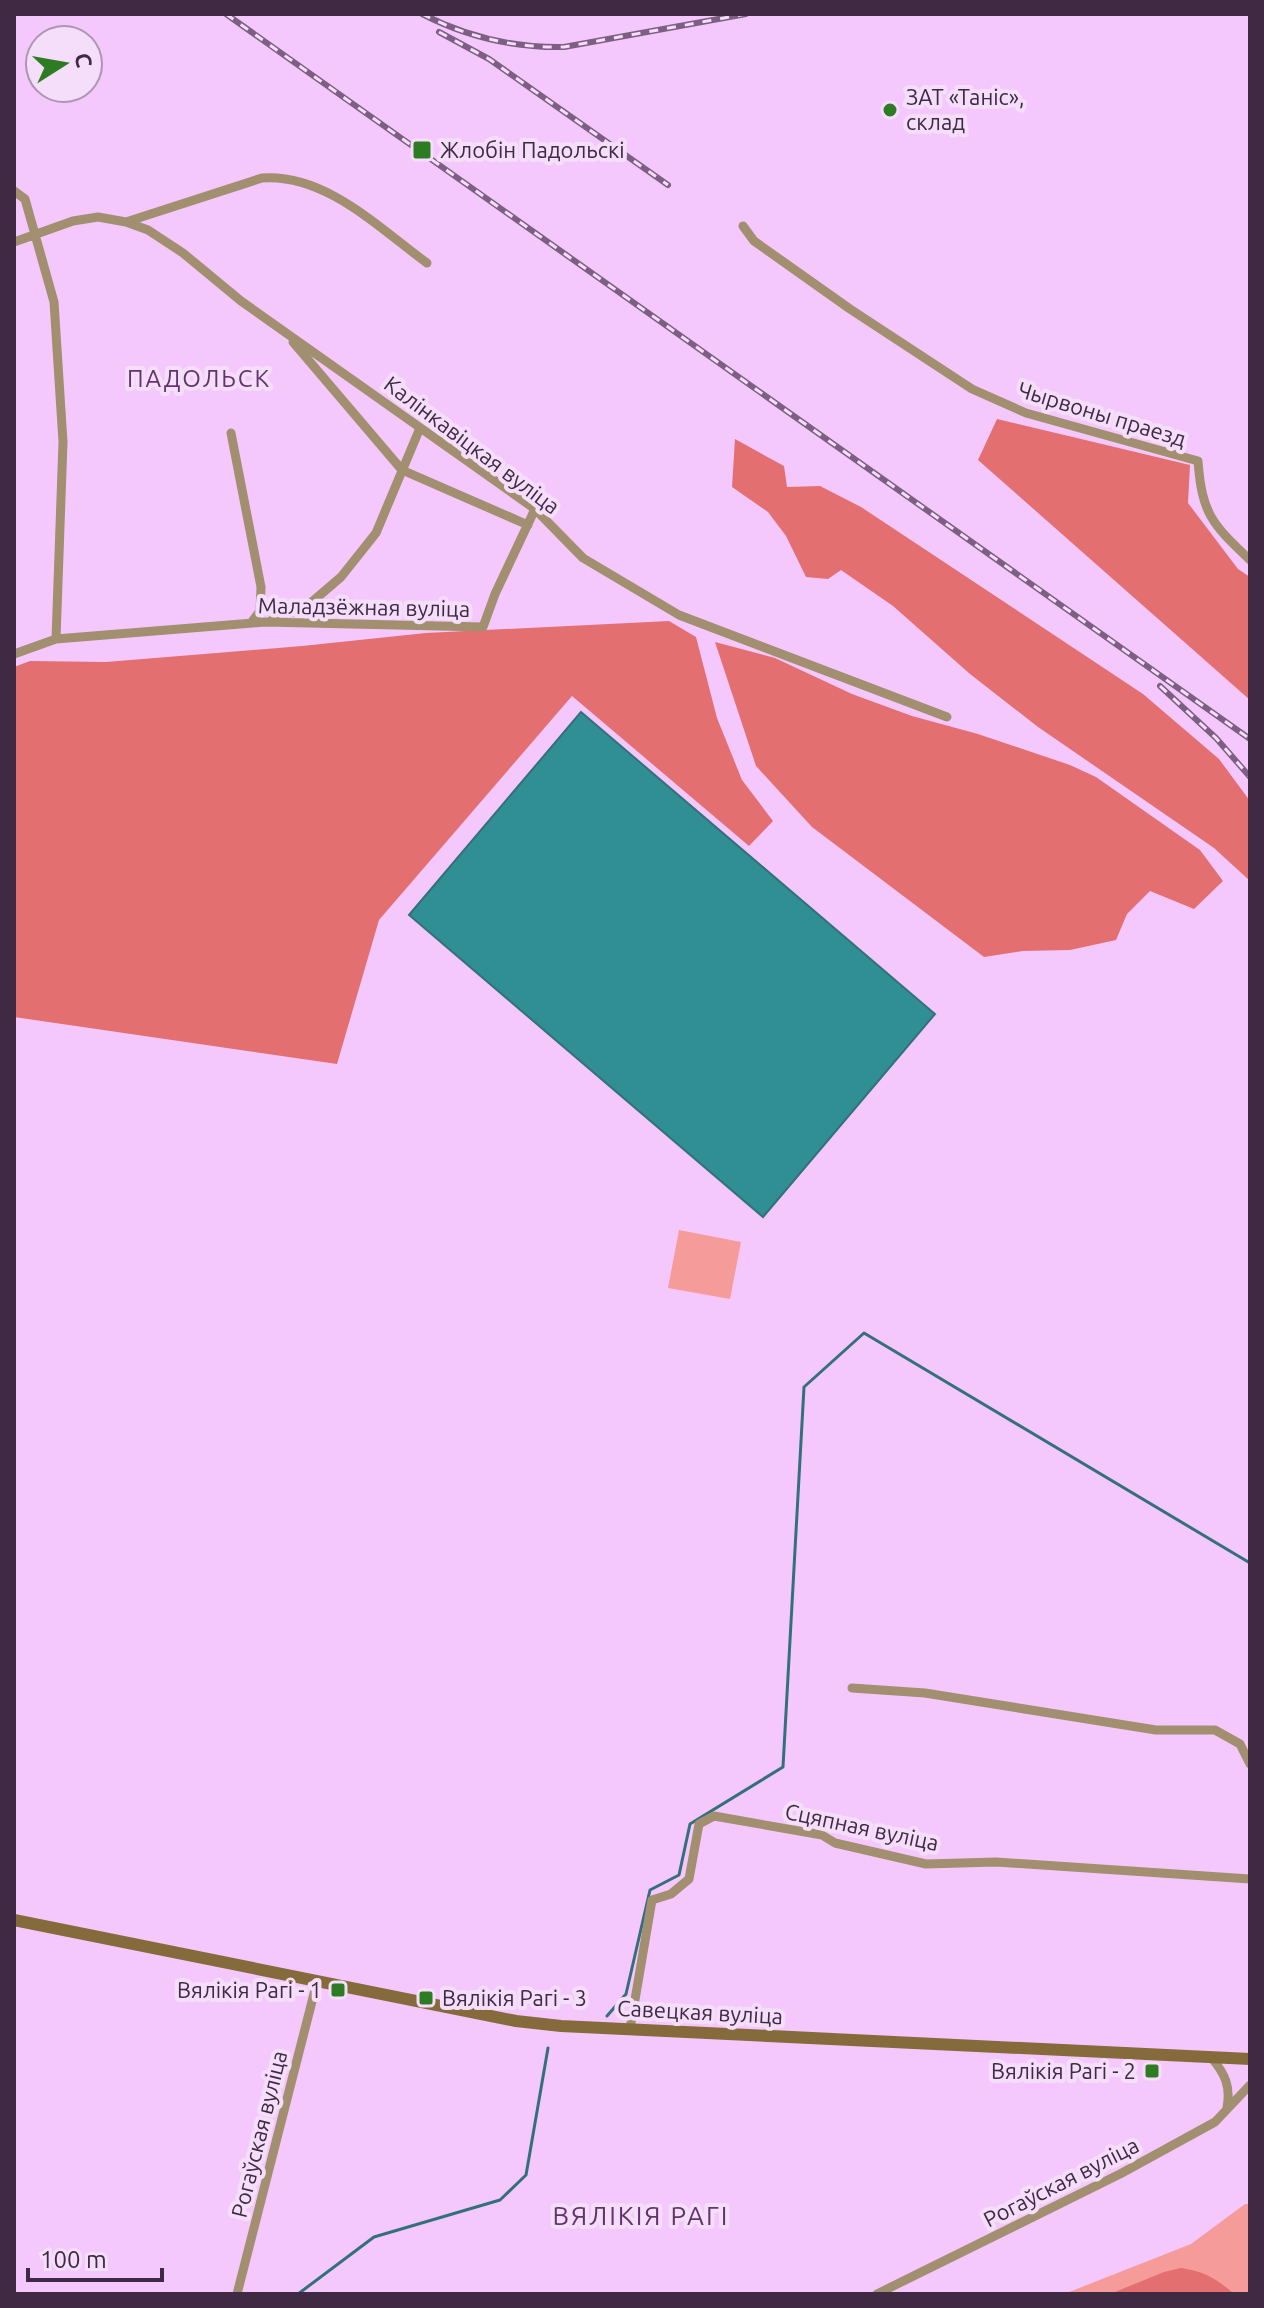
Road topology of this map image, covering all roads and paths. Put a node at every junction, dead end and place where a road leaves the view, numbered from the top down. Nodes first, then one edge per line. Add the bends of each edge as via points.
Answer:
1 (14, 191) edge
2 (126, 222) junction
3 (743, 226) dead end
4 (34, 235) junction
5 (14, 242) edge
6 (427, 263) dead end
7 (285, 332) junction
8 (420, 428) junction
9 (231, 433) dead end
10 (402, 470) junction
11 (535, 509) junction
12 (528, 525) junction
13 (1250, 560) edge
14 (265, 622) junction
15 (251, 623) junction
16 (56, 639) junction
17 (14, 653) edge
18 (947, 717) dead end
19 (852, 1688) dead end
20 (1250, 1764) edge
21 (1250, 1879) edge
22 (14, 1920) edge
23 (317, 1982) junction
24 (630, 2029) junction
25 (1211, 2057) junction
26 (1250, 2059) edge
27 (1250, 2085) edge
28 (1227, 2111) junction
29 (237, 2294) edge
30 (877, 2294) edge

1 - 4 street via 25,199
2 - 4 street, Калінкавіцкая вуліца via 98,217
2 - 6 street, Калінкавіцкая вуліца via 262,178 281,178 329,192
2 - 7 street, Калінкавіцкая вуліца via 183,253
3 - 13 street, Чырвоны праезд via 754,241 972,389 1026,413 1198,461 1206,511
4 - 5 street, Калінкавіцкая вуліца
4 - 16 street via 54,302 63,442
7 - 8 street, Калінкавіцкая вуліца
7 - 10 street
8 - 10 street
8 - 11 street, Калінкавіцкая вуліца
9 - 15 street via 261,587 260,611
10 - 12 street
10 - 14 street via 376,533 341,577 306,607
11 - 12 street
11 - 18 street, Калінкавіцкая вуліца via 583,558 679,615
12 - 14 street, Маладзёжная вуліца via 483,627
14 - 15 street, Маладзёжная вуліца
15 - 16 street, Маладзёжная вуліца
16 - 17 street, Маладзёжная вуліца
19 - 20 street via 925,1693 1156,1730 1215,1730 1240,1744
21 - 24 street, Сцяпная вуліца via 996,1862 926,1864 835,1843 822,1835 714,1816 699,1824 689,1879 671,1894 652,1900
22 - 23 main road, Савецкая вуліца
23 - 24 main road, Савецкая вуліца via 516,2021
23 - 29 street, Рогаўская вуліца
24 - 25 main road, Савецкая вуліца
25 - 26 main road, Савецкая вуліца
25 - 28 street via 1230,2094
27 - 28 street, Рогаўская вуліца
28 - 30 street, Рогаўская вуліца via 1120,2174

